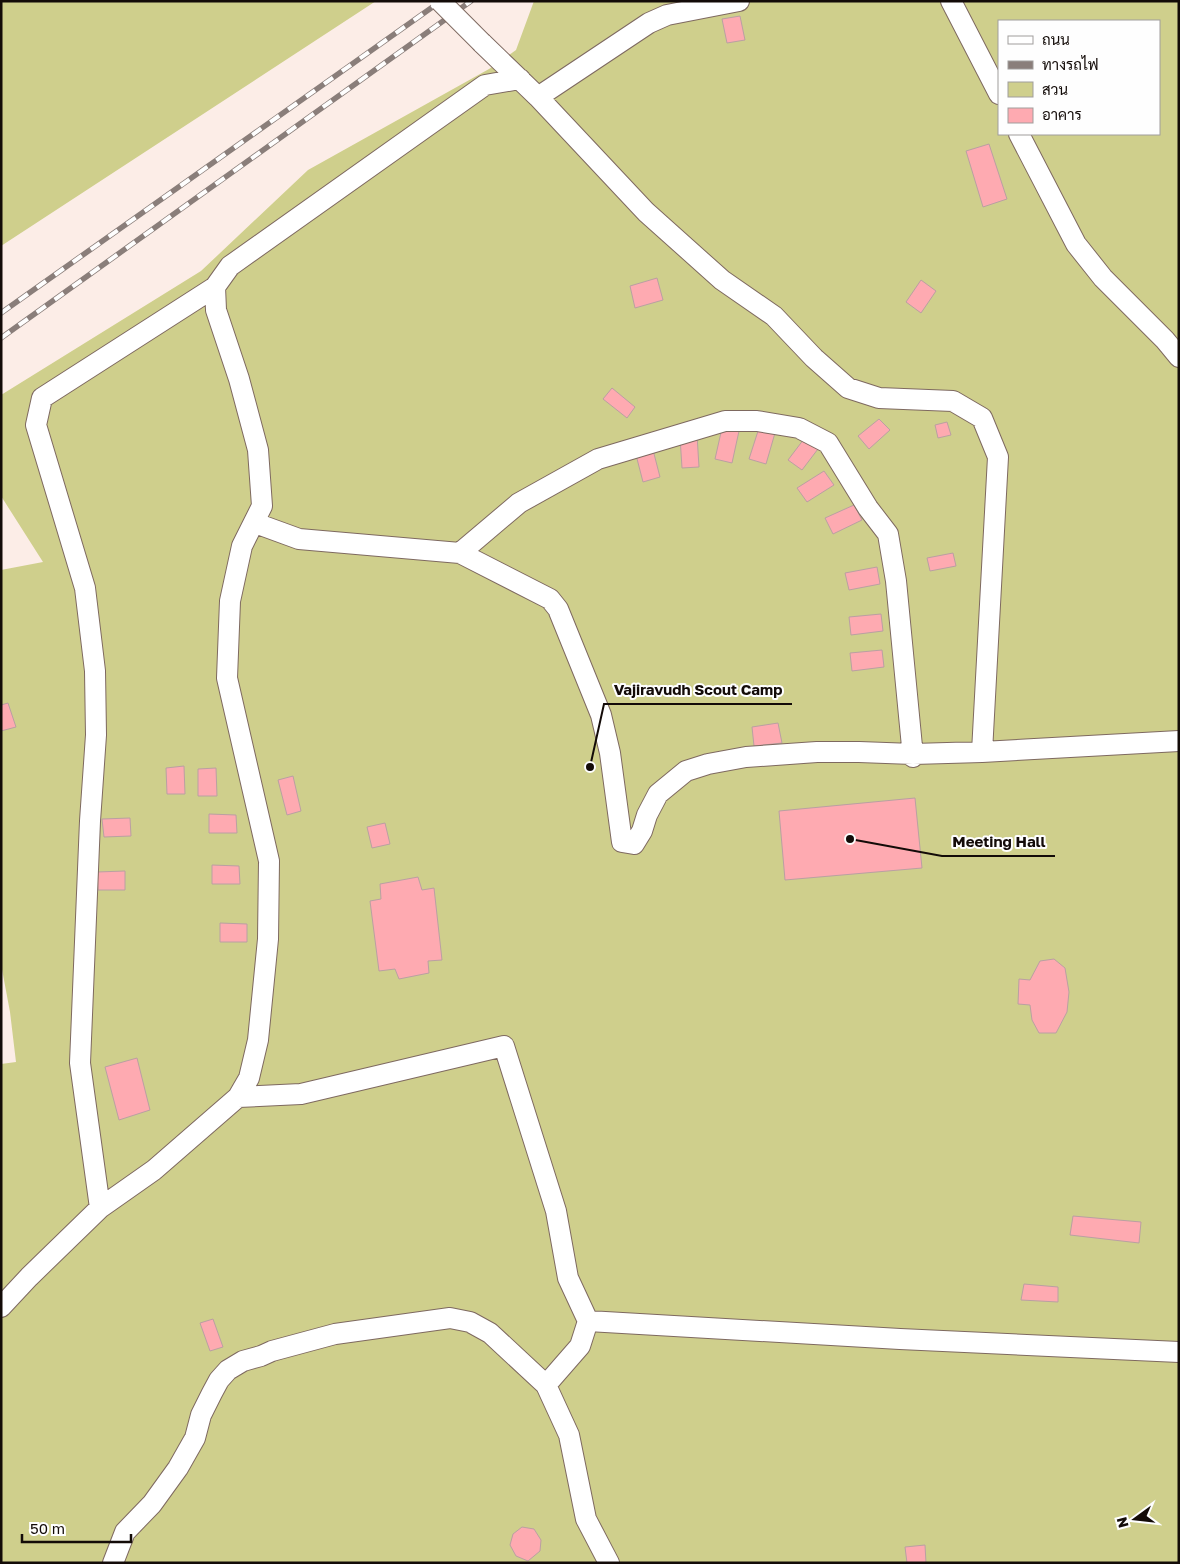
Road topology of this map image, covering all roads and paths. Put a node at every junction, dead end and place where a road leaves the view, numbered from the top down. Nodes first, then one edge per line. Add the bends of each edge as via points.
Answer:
1 (440, 1) edge
2 (738, 1) edge
3 (951, 1) edge
4 (520, 79) junction
5 (998, 92) edge
6 (538, 97) junction
7 (1020, 135) edge
8 (215, 287) junction
9 (1179, 357) edge
10 (255, 523) junction
11 (460, 553) junction
12 (1179, 741) edge
13 (982, 752) junction
14 (913, 756) junction
15 (238, 1097) junction
16 (100, 1208) junction
17 (1, 1307) edge
18 (588, 1321) junction
19 (1179, 1352) edge
20 (546, 1385) junction
21 (113, 1563) edge
22 (609, 1563) edge

1 - 4 street, bridge
2 - 6 street via 666,15
3 - 5 street
4 - 6 street
4 - 8 street via 484,84 230,266
6 - 13 street via 646,212 722,280 774,316 848,388 879,398 953,401 982,418 998,457
7 - 9 street via 1076,244 1103,278
8 - 10 street via 216,310 258,450 262,506
8 - 16 street via 42,398 36,425 85,588 95,671 96,735 80,1063
10 - 11 street via 299,539
10 - 15 street via 242,546 230,601 227,678 269,861 268,938 258,1040 249,1078
11 - 14 street via 550,600 558,609 605,729 622,842 634,844 658,794 686,771 708,764 746,757 817,752
11 - 14 street via 519,503 598,459 725,420 799,428 828,443 888,534 896,581
12 - 13 street
13 - 14 street
15 - 16 street via 154,1170
15 - 18 street via 301,1094 504,1046 556,1211 568,1278
16 - 17 street
18 - 19 street
18 - 20 street via 580,1346
20 - 21 street via 490,1333 470,1322 450,1318 334,1334 243,1361 219,1380 201,1415 195,1438 178,1468 152,1504 125,1532
20 - 22 street via 569,1435 586,1518

